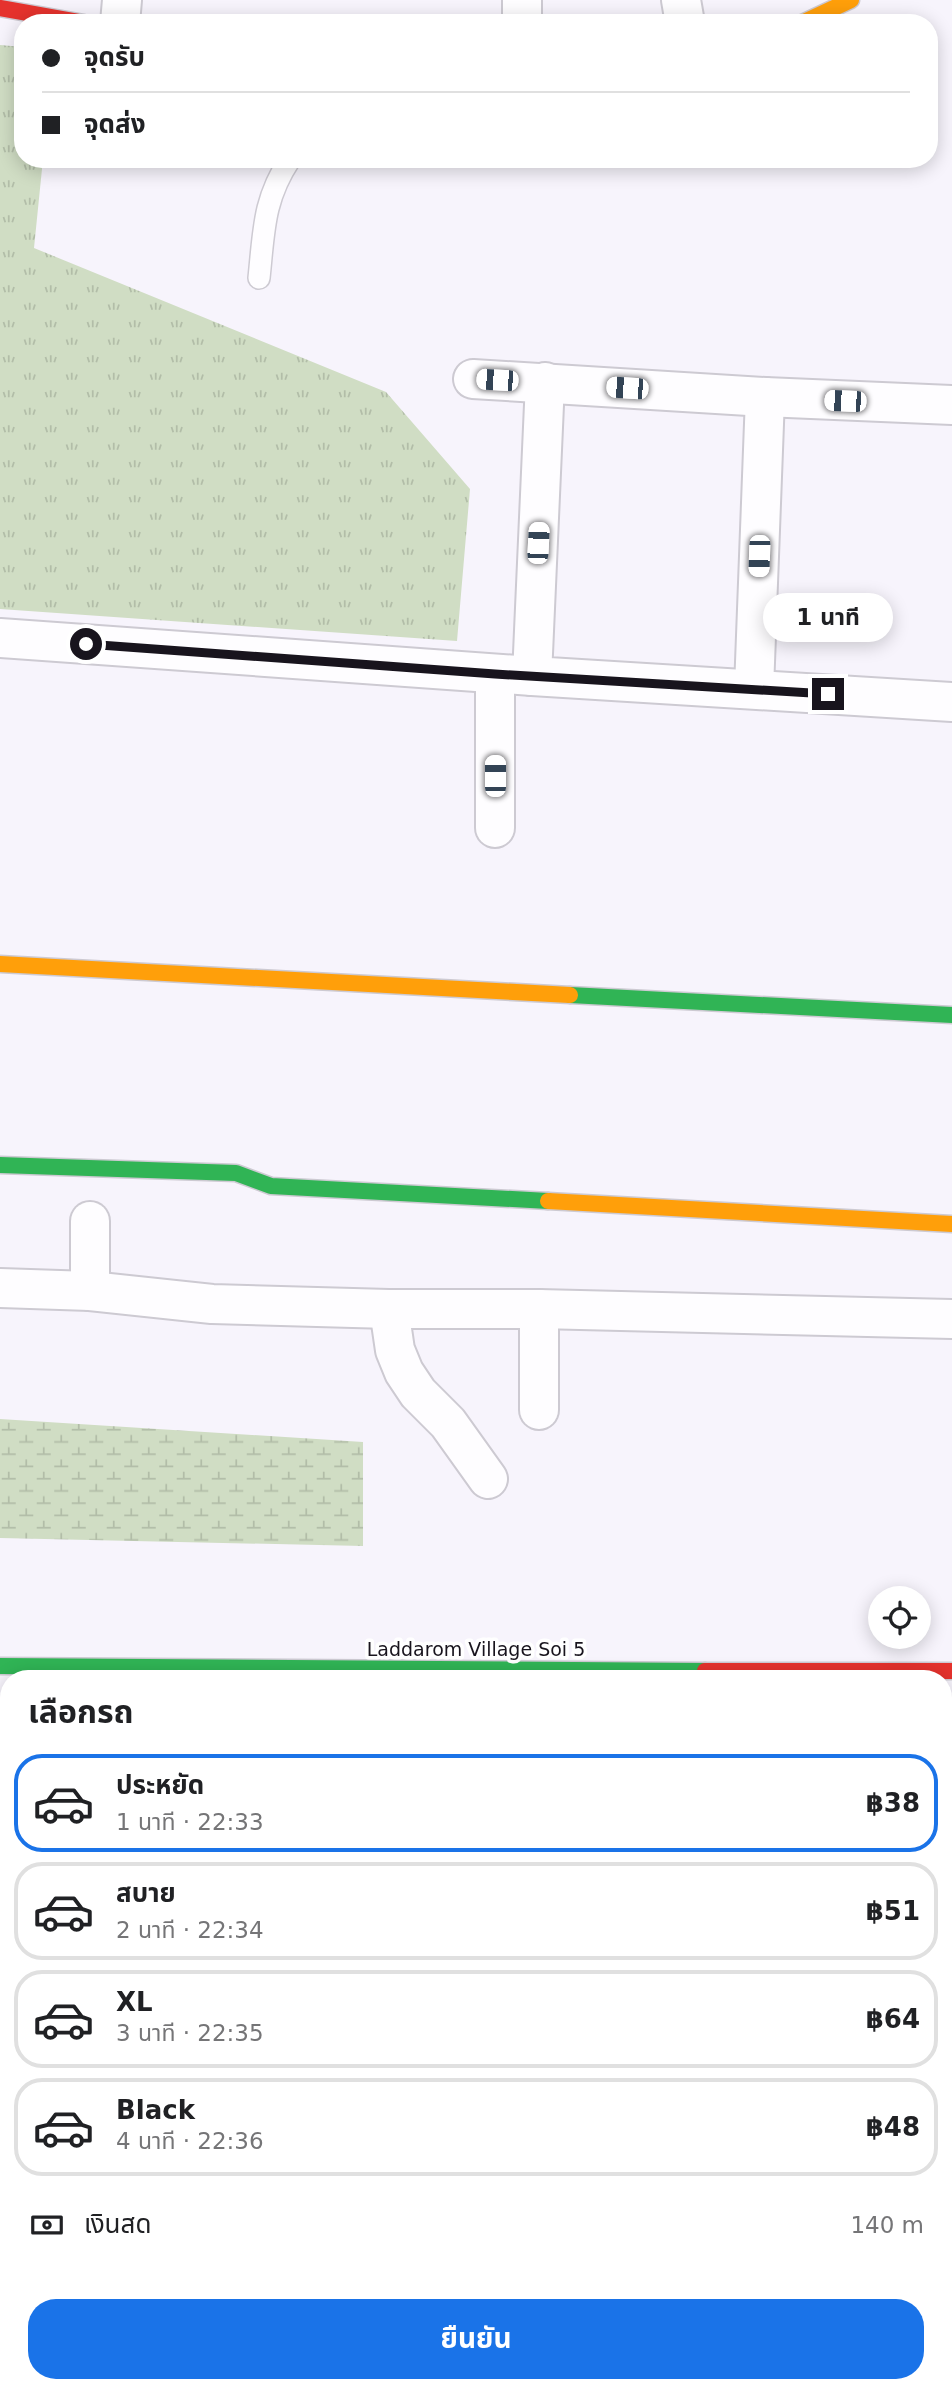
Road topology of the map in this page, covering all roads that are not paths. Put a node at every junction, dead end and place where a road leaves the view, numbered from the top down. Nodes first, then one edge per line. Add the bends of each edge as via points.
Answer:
1 (851, 0) edge
2 (0, 8) edge
3 (34, 14) edge
4 (821, 14) edge
5 (284, 168) edge
6 (259, 278) dead end
7 (473, 379) dead end
8 (545, 382) junction
9 (765, 397) junction
10 (952, 405) edge
11 (0, 638) edge
12 (495, 674) junction
13 (532, 676) junction
14 (754, 689) junction
15 (952, 702) edge
16 (495, 828) dead end
17 (0, 964) edge
18 (952, 1014) edge
19 (0, 1165) edge
20 (90, 1221) dead end
21 (952, 1224) edge
22 (0, 1288) edge
23 (90, 1291) junction
24 (389, 1309) junction
25 (539, 1309) junction
26 (952, 1319) edge
27 (539, 1410) dead end
28 (488, 1479) dead end

1 - 4 street
2 - 3 street
5 - 6 lane via 267,205
7 - 8 street
8 - 9 street
8 - 13 street
9 - 10 street
9 - 14 street
11 - 12 street
12 - 13 street
12 - 16 street
13 - 14 street
14 - 15 street
17 - 18 street
19 - 21 street via 236,1173 271,1186
20 - 23 street
22 - 23 street
23 - 24 street via 212,1304
24 - 25 street
24 - 28 street via 395,1350 404,1372
25 - 26 street
25 - 27 street

